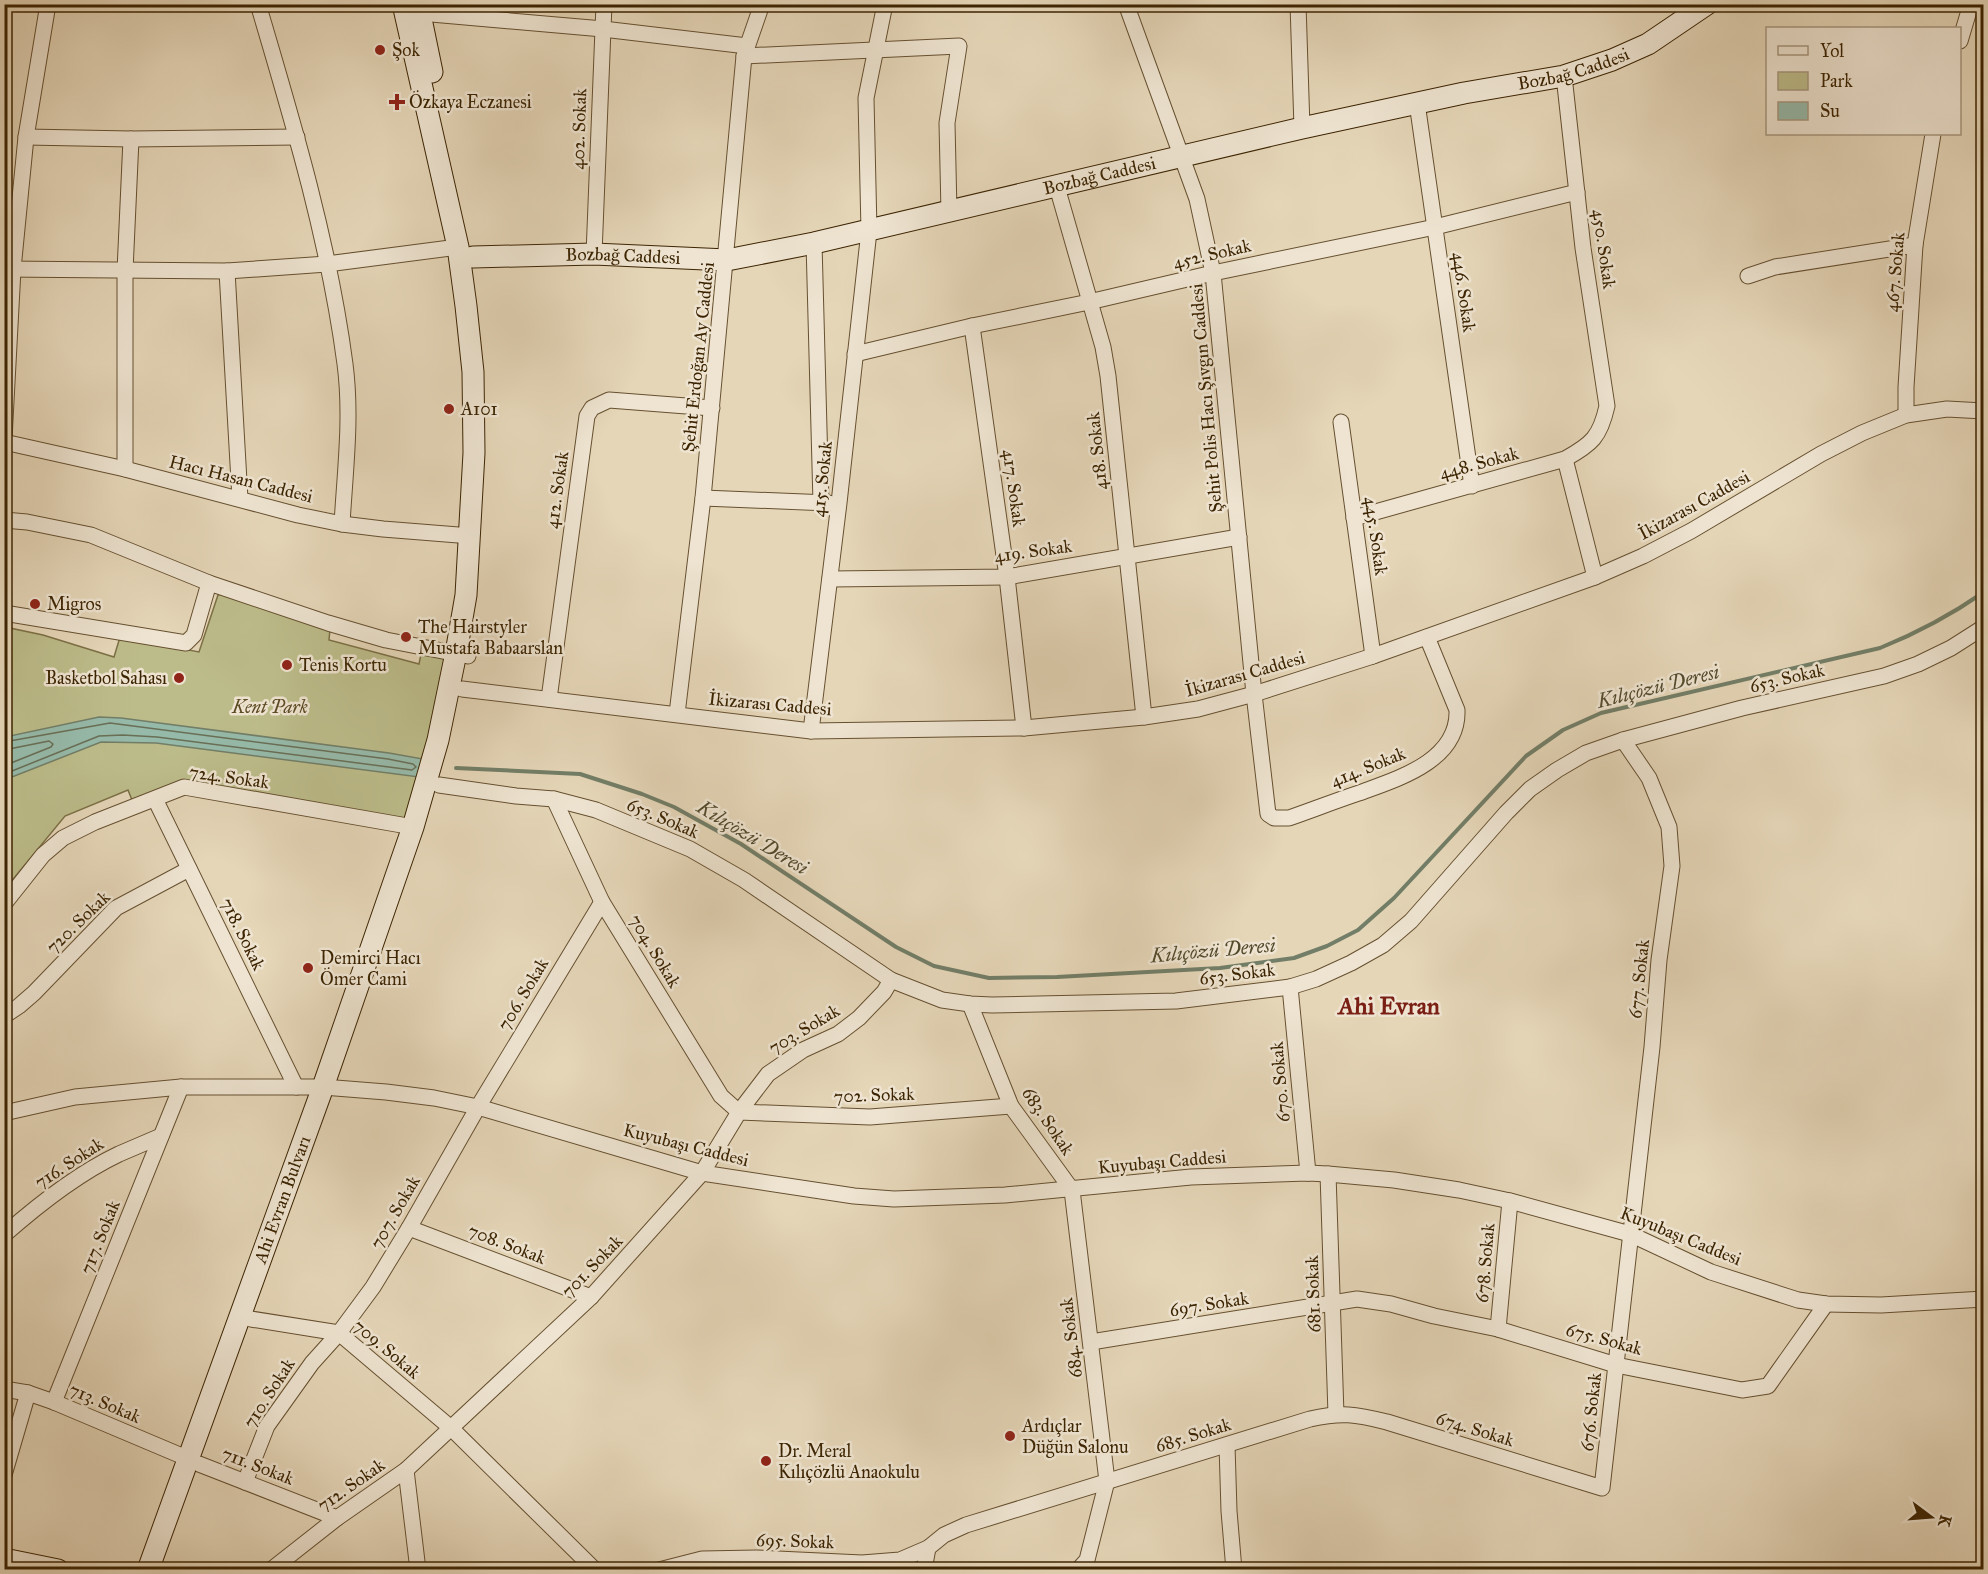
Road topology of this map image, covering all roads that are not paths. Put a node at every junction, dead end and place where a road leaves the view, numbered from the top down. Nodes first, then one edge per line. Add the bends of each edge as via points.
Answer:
1 (48, 4) edge
2 (258, 4) edge
3 (604, 4) edge
4 (762, 4) edge
5 (885, 4) edge
6 (1126, 4) edge
7 (1298, 4) edge
8 (1707, 4) edge
9 (1971, 4) edge
10 (414, 7) edge
11 (497, 12) edge
12 (603, 29) junction
13 (1961, 35) edge
14 (875, 50) junction
15 (746, 51) junction
16 (1564, 76) junction
17 (1417, 103) junction
18 (1302, 128) junction
19 (1933, 135) edge
20 (26, 137) junction
21 (297, 137) junction
22 (131, 139) junction
23 (1180, 157) junction
24 (1057, 187) junction
25 (1577, 192) junction
26 (949, 212) junction
27 (1435, 227) junction
28 (869, 231) junction
29 (814, 243) junction
30 (1915, 245) junction
31 (466, 252) junction
32 (594, 254) junction
33 (726, 260) junction
34 (327, 264) junction
35 (9, 269) edge
36 (125, 271) junction
37 (227, 271) junction
38 (1213, 273) junction
39 (1748, 276) dead end
40 (1089, 302) junction
41 (972, 326) junction
42 (855, 354) junction
43 (712, 408) junction
44 (1983, 411) edge
45 (1906, 415) junction
46 (1341, 422) dead end
47 (1603, 425) joint
48 (4, 441) edge
49 (1565, 459) junction
50 (125, 469) junction
51 (1472, 486) junction
52 (703, 498) junction
53 (240, 499) junction
54 (821, 503) junction
55 (839, 503) junction
56 (1354, 518) junction
57 (4, 520) edge
58 (342, 524) junction
59 (471, 536) junction
60 (1239, 537) junction
61 (1128, 557) junction
62 (1007, 577) junction
63 (1595, 577) junction
64 (830, 579) junction
65 (209, 583) junction
66 (4, 613) edge
67 (1983, 627) edge
68 (1428, 637) junction
69 (462, 655) junction
70 (1373, 656) junction
71 (462, 689) junction
72 (1254, 694) junction
73 (549, 699) junction
74 (677, 714) junction
75 (1144, 717) junction
76 (1024, 728) junction
77 (811, 731) junction
78 (1623, 740) junction
79 (439, 785) junction
80 (155, 799) junction
81 (554, 799) junction
82 (1265, 802) joint
83 (419, 829) junction
84 (189, 869) junction
85 (602, 902) junction
86 (4, 904) edge
87 (891, 980) junction
88 (1290, 987) junction
89 (970, 1004) junction
90 (4, 1016) edge
91 (181, 1087) junction
92 (296, 1087) junction
93 (329, 1088) junction
94 (1011, 1106) junction
95 (478, 1107) junction
96 (739, 1112) junction
97 (4, 1113) edge
98 (161, 1136) junction
99 (702, 1173) junction
100 (1308, 1173) junction
101 (1328, 1174) junction
102 (1072, 1190) junction
103 (1510, 1202) junction
104 (409, 1228) junction
105 (4, 1234) edge
106 (1630, 1234) junction
107 (591, 1297) junction
108 (1983, 1299) edge
109 (1333, 1304) junction
110 (1826, 1304) junction
111 (251, 1319) junction
112 (1498, 1329) junction
113 (339, 1333) junction
114 (1091, 1342) junction
115 (1616, 1365) junction
116 (4, 1389) edge
117 (28, 1393) junction
118 (54, 1402) junction
119 (1336, 1414) junction
120 (452, 1428) junction
121 (1227, 1446) junction
122 (194, 1462) junction
123 (406, 1470) junction
124 (4, 1475) edge
125 (1107, 1481) junction
126 (244, 1482) junction
127 (1602, 1488) joint
128 (337, 1518) junction
129 (928, 1548) junction
130 (4, 1558) edge
131 (58, 1569) edge
132 (148, 1569) edge
133 (162, 1569) edge
134 (271, 1569) edge
135 (418, 1569) edge
136 (595, 1569) edge
137 (659, 1569) edge
138 (924, 1569) edge
139 (1078, 1569) edge
140 (1234, 1569) edge

1 - 20 street
2 - 21 street
3 - 12 street, 402. Sokak
4 - 15 street, Şehit Erdoğan Ay Caddesi
5 - 14 street, 415. Sokak
6 - 23 street, Şehit Polis Hacı Şıvgın Caddesi
7 - 18 street
8 - 16 main road, Bozbağ Caddesi via 1648,44
9 - 13 street
10 - 11 street
10 - 31 main road
11 - 12 street
12 - 15 street
12 - 32 street, 402. Sokak
14 - 15 street
14 - 26 street via 959,46 947,123
14 - 28 street, 415. Sokak via 866,98
15 - 33 street, Şehit Erdoğan Ay Caddesi
16 - 17 main road, Bozbağ Caddesi
16 - 25 street, 450. Sokak
17 - 18 main road, Bozbağ Caddesi
17 - 27 street, 446. Sokak
18 - 23 main road, Bozbağ Caddesi
19 - 30 street, 467. Sokak
20 - 22 street
20 - 35 street
21 - 22 street
21 - 34 street
22 - 36 street
23 - 24 main road, Bozbağ Caddesi
23 - 38 street, Şehit Polis Hacı Şıvgın Caddesi via 1197,200
24 - 26 main road, Bozbağ Caddesi
24 - 40 street, 418. Sokak
25 - 27 street, 452. Sokak
25 - 47 street, 450. Sokak via 1607,406
26 - 28 main road, Bozbağ Caddesi
27 - 38 street, 452. Sokak
27 - 51 street, 446. Sokak
28 - 29 main road, Bozbağ Caddesi
28 - 42 street, 415. Sokak
29 - 33 main road, Bozbağ Caddesi
29 - 54 street
30 - 39 street via 1775,267
30 - 45 street, 467. Sokak
31 - 32 main road, Bozbağ Caddesi
31 - 34 street
31 - 59 main road via 474,453
31 - 69 main road via 483,342 487,450 482,558
32 - 33 main road, Bozbağ Caddesi
33 - 43 street, Şehit Erdoğan Ay Caddesi
34 - 37 street
34 - 58 street via 345,365 348,423
35 - 36 street
35 - 48 street
36 - 37 street
36 - 50 street
37 - 53 street
38 - 40 street, 452. Sokak
38 - 60 street, Şehit Polis Hacı Şıvgın Caddesi
40 - 41 street, 452. Sokak
40 - 61 street, 418. Sokak via 1108,376
41 - 42 street, 452. Sokak
41 - 62 street, 417. Sokak
42 - 55 street, 415. Sokak
43 - 52 street, Şehit Erdoğan Ay Caddesi
43 - 73 street, 412. Sokak via 609,400 592,408 587,416
44 - 45 street, İkizarası Caddesi via 1947,409
45 - 63 street, İkizarası Caddesi via 1821,454 1692,531
46 - 56 street, 445. Sokak
47 - 49 street, 448. Sokak via 1594,439
48 - 50 street, Hacı Hasan Caddesi
49 - 51 street, 448. Sokak
49 - 63 street
50 - 53 street, Hacı Hasan Caddesi
51 - 56 street, 448. Sokak
52 - 54 street
52 - 74 street, Şehit Erdoğan Ay Caddesi
53 - 58 street, Hacı Hasan Caddesi
54 - 55 street
55 - 64 street, 415. Sokak
56 - 70 street, 445. Sokak
57 - 65 street via 91,535
58 - 59 street, Hacı Hasan Caddesi
59 - 69 main road
60 - 61 street, 419. Sokak
60 - 72 street, Şehit Polis Hacı Şıvgın Caddesi
61 - 62 street, 419. Sokak
61 - 75 street, 418. Sokak
62 - 64 street, 419. Sokak
62 - 76 street, 417. Sokak
63 - 68 street, İkizarası Caddesi
64 - 77 street, 415. Sokak
65 - 66 street via 194,635 186,643
65 - 69 street via 386,640
67 - 78 street, 653. Sokak via 1951,648 1884,676
68 - 70 street, İkizarası Caddesi
68 - 82 street, 414. Sokak via 1457,710 1458,722 1454,734 1430,761 1411,773 1289,818 1274,818 1268,814
69 - 71 main road
69 - 83 main road
70 - 72 street, İkizarası Caddesi
71 - 73 street, İkizarası Caddesi
71 - 79 main road
72 - 75 street, İkizarası Caddesi via 1198,709
72 - 82 street, Şehit Polis Hacı Şıvgın Caddesi
73 - 74 street, İkizarası Caddesi
74 - 77 street, İkizarası Caddesi
75 - 76 street, İkizarası Caddesi
76 - 77 street, İkizarası Caddesi
78 - 88 street, 653. Sokak via 1586,753 1530,789 1411,921 1383,945 1351,963
78 - 106 street, 677. Sokak via 1649,777 1669,827 1672,866
79 - 81 street, 653. Sokak
79 - 83 main road
80 - 83 street, 724. Sokak via 184,787
80 - 84 street, 718. Sokak
80 - 86 street, 724. Sokak via 63,838
81 - 85 street, 704. Sokak
81 - 87 street, 653. Sokak via 596,810 690,849 744,880
83 - 93 main road, Ahi Evran Bulvarı
84 - 90 street, 720. Sokak via 116,908 34,993
84 - 92 street, 718. Sokak
85 - 95 street, 706. Sokak
85 - 96 street, 704. Sokak via 721,1096
87 - 89 street, 653. Sokak via 942,1000
87 - 96 street, 703. Sokak via 884,992 838,1034 803,1050 768,1074
88 - 89 street, 653. Sokak via 1176,1001
88 - 100 street, 670. Sokak
89 - 94 street, 683. Sokak
91 - 92 street, Kuyubaşı Caddesi
91 - 97 street, Kuyubaşı Caddesi via 75,1097
91 - 98 street, 717. Sokak
92 - 93 street, Kuyubaşı Caddesi
93 - 95 street, Kuyubaşı Caddesi via 434,1098
93 - 111 main road, Ahi Evran Bulvarı
93 - 122 main road, Ahi Evran Bulvarı
94 - 96 street, 702. Sokak via 870,1117
94 - 102 street, 683. Sokak
95 - 99 street, Kuyubaşı Caddesi
95 - 104 street, 707. Sokak
96 - 99 street, 701. Sokak
98 - 105 street, 716. Sokak via 74,1180
98 - 118 street, 717. Sokak
99 - 102 street, Kuyubaşı Caddesi via 894,1199
99 - 107 street, 701. Sokak
100 - 101 street, Kuyubaşı Caddesi
100 - 102 street, Kuyubaşı Caddesi via 1191,1178
101 - 103 street, Kuyubaşı Caddesi via 1459,1190
101 - 109 street, 681. Sokak
102 - 114 street, 684. Sokak
103 - 106 street, Kuyubaşı Caddesi
103 - 112 street, 678. Sokak
104 - 107 street, 708. Sokak
104 - 113 street, 707. Sokak
106 - 110 street, Kuyubaşı Caddesi via 1712,1272 1798,1300
106 - 115 street, 676. Sokak
107 - 120 street, 701. Sokak
108 - 110 street, Kuyubaşı Caddesi
109 - 112 street, 675. Sokak via 1357,1299 1391,1304
109 - 114 street, 697. Sokak
109 - 119 street, 681. Sokak
110 - 115 street, 675. Sokak via 1768,1386 1742,1390
111 - 113 street, 709. Sokak
111 - 122 main road, Ahi Evran Bulvarı
112 - 115 street, 675. Sokak
113 - 120 street, 709. Sokak
113 - 126 street, 710. Sokak via 267,1426
114 - 125 street, 684. Sokak
115 - 127 street, 676. Sokak
116 - 117 street, 713. Sokak
117 - 118 street, 713. Sokak
117 - 124 street
118 - 122 street, 713. Sokak
119 - 121 street, 685. Sokak
119 - 127 street, 674. Sokak via 1359,1414
120 - 123 street, 712. Sokak
120 - 136 street, 709. Sokak
121 - 125 street, 685. Sokak
121 - 140 street
122 - 126 street, 711. Sokak
122 - 132 main road, Ahi Evran Bulvarı
122 - 133 main road, Ahi Evran Bulvarı
123 - 128 street, 712. Sokak
123 - 135 street
125 - 129 street, 685. Sokak via 966,1525
125 - 139 street via 1088,1560
126 - 128 street, 711. Sokak
128 - 134 street, 712. Sokak
129 - 137 street, 695. Sokak via 900,1560 862,1563 702,1559
129 - 138 street
130 - 131 main road

